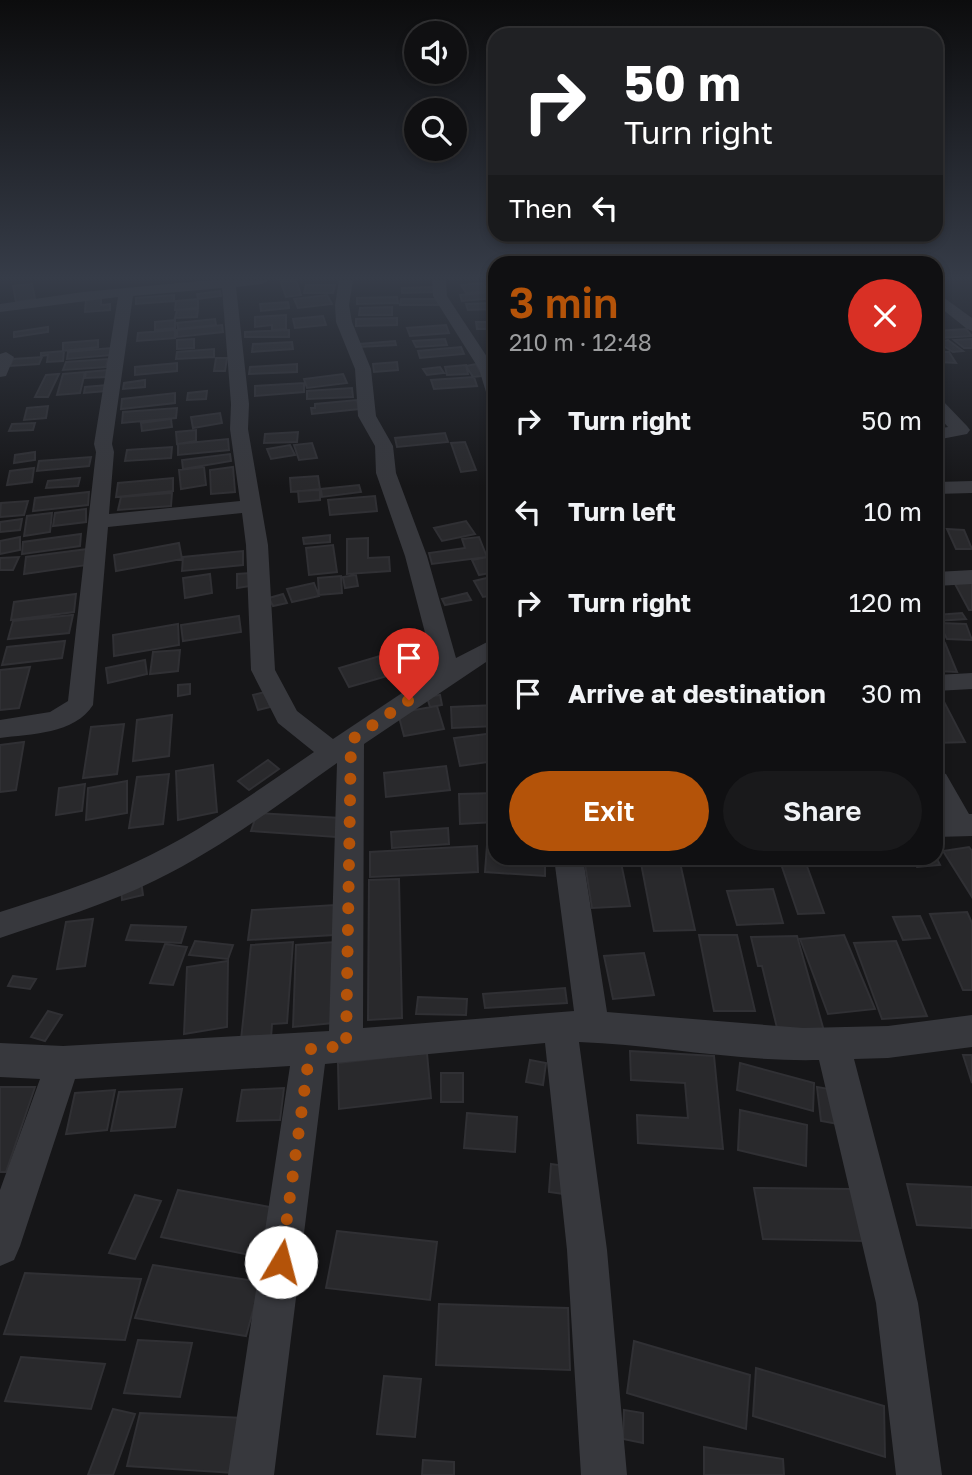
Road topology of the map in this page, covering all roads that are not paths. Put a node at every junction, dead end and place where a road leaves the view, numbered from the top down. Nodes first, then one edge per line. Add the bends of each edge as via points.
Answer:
1 (117, 349) edge
2 (235, 349) edge
3 (355, 349) edge
4 (474, 349) edge
5 (488, 372) edge
6 (943, 410) edge
7 (967, 429) edge
8 (943, 434) edge
9 (972, 486) edge
10 (943, 488) edge
11 (251, 506) junction
12 (98, 522) junction
13 (972, 577) edge
14 (943, 579) edge
15 (488, 650) edge
16 (448, 674) junction
17 (972, 681) edge
18 (943, 683) edge
19 (0, 729) edge
20 (341, 745) junction
21 (943, 796) edge
22 (956, 825) edge
23 (568, 865) edge
24 (0, 925) edge
25 (576, 1026) junction
26 (972, 1031) edge
27 (833, 1043) junction
28 (328, 1048) junction
29 (0, 1060) edge
30 (63, 1063) junction
31 (0, 1246) edge
32 (251, 1475) edge
33 (604, 1475) edge
34 (919, 1475) edge

1 - 12 street
2 - 11 street via 239,429
3 - 16 street via 363,369 367,416 384,446 386,473 416,556
4 - 5 street
6 - 7 street
7 - 8 street
9 - 10 street
11 - 12 street
11 - 20 street via 263,670 287,717
12 - 19 street via 80,705 57,720
13 - 14 street
15 - 16 street
16 - 20 street
17 - 18 street
20 - 24 street via 167,861 84,897
20 - 28 street
21 - 22 street
23 - 25 street
25 - 27 street
25 - 28 street
25 - 33 street via 577,1155
26 - 27 street via 888,1042
27 - 34 street via 897,1303
28 - 30 street
28 - 32 street
29 - 30 street
30 - 31 street

